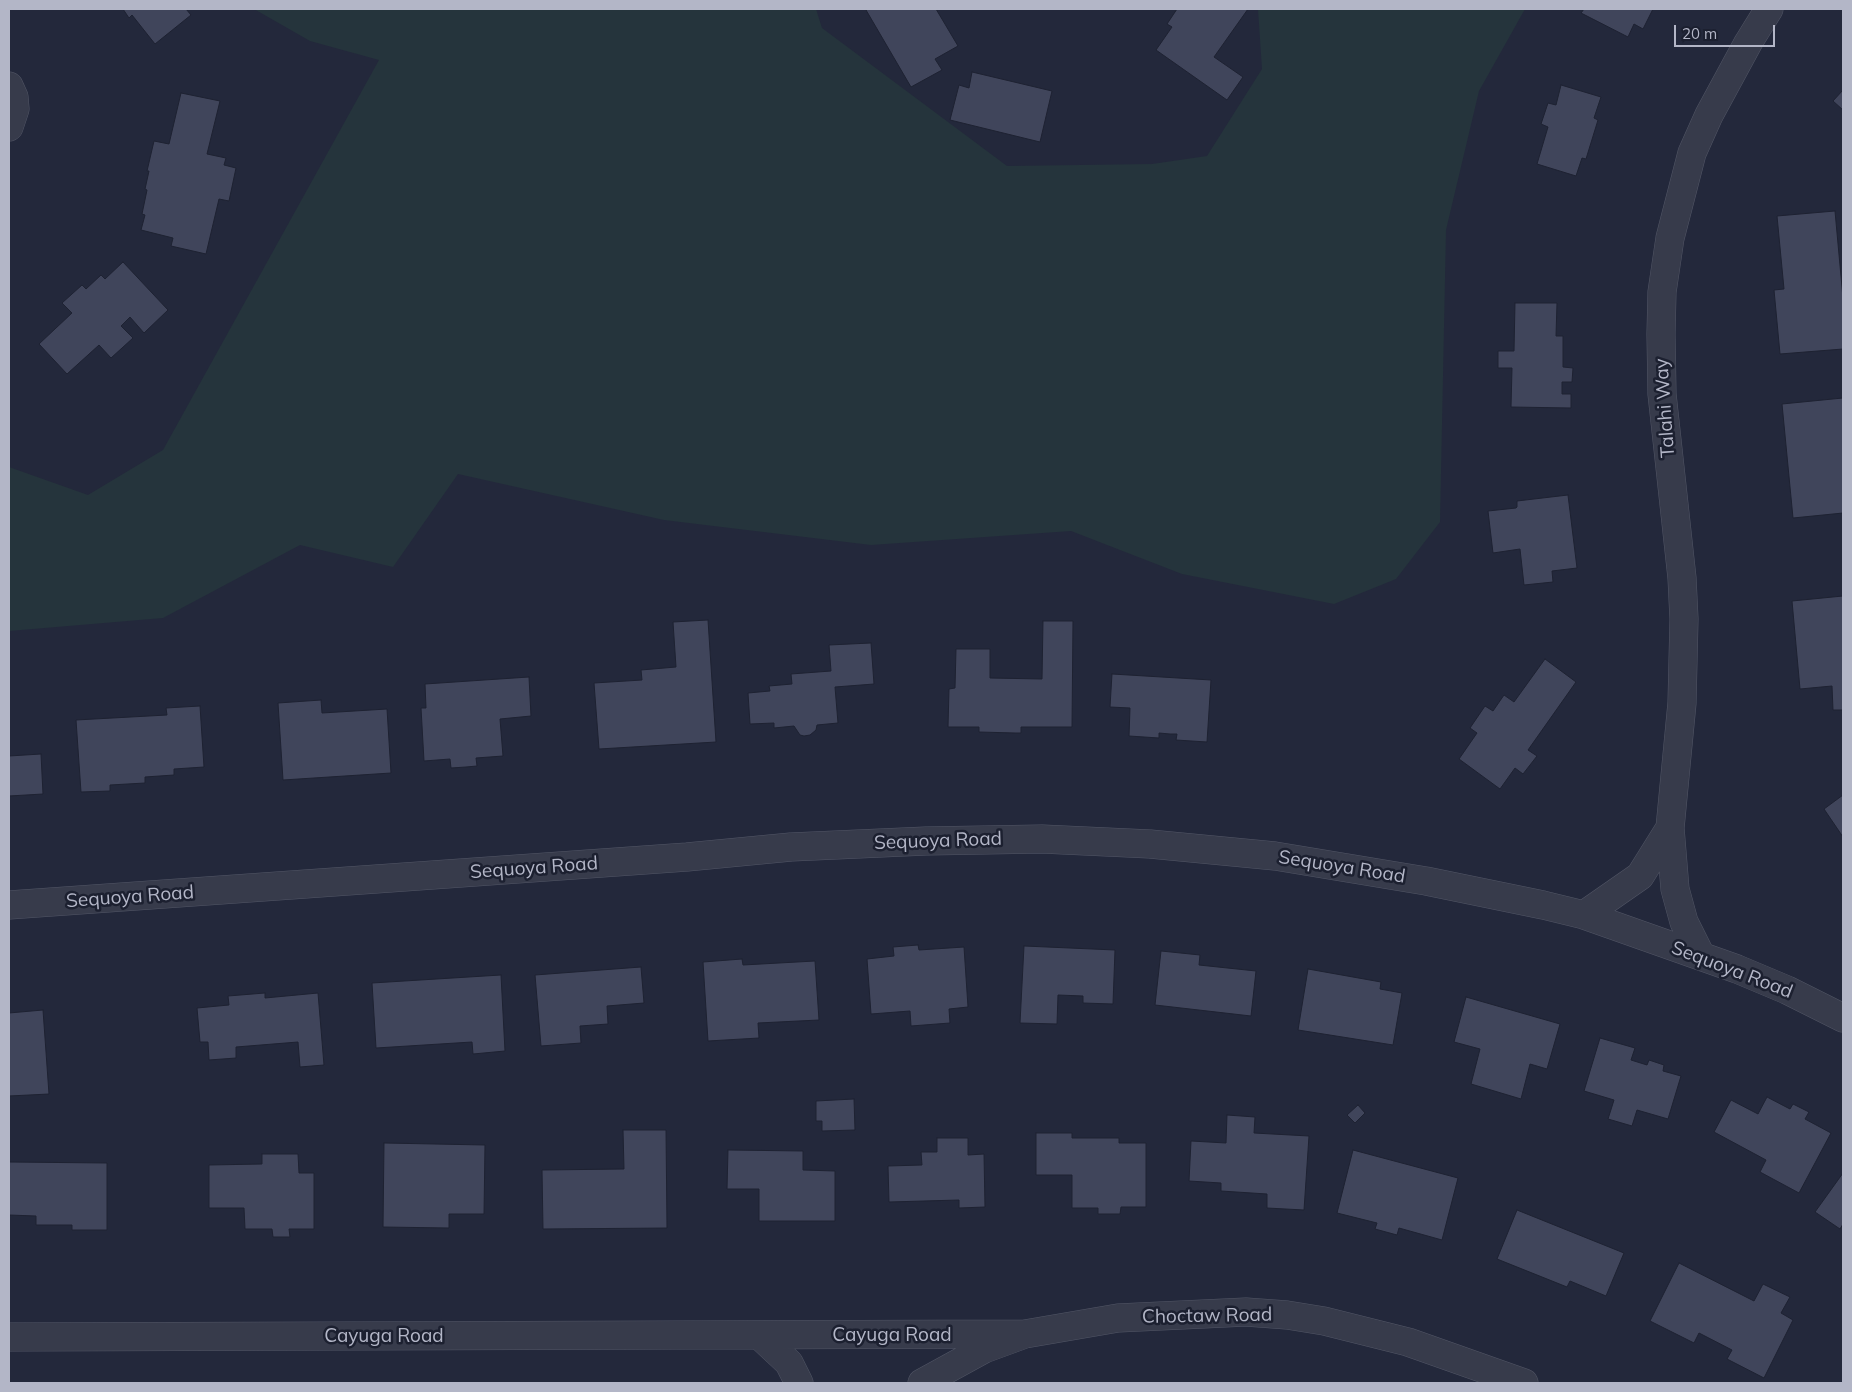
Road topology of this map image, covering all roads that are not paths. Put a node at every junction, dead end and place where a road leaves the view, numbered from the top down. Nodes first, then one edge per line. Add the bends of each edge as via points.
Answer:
1 (1769, 9) edge
2 (9, 86) edge
3 (9, 127) edge
4 (1670, 828) junction
5 (9, 905) edge
6 (1584, 915) junction
7 (1701, 956) junction
8 (1843, 1018) edge
9 (1025, 1334) junction
10 (759, 1335) junction
11 (9, 1337) edge
12 (798, 1383) edge
13 (922, 1383) edge
14 (1524, 1383) edge

1 - 4 street, Talahi Way via 1692,153 1670,238 1662,292 1662,394 1684,619 1682,703
2 - 3 street via 15,109
4 - 6 street, Talahi Way via 1640,876
4 - 7 street, Talahi Way via 1674,889 1684,922
5 - 6 street, Sequoya Road via 790,847 1042,838 1275,856 1426,880
6 - 7 street, Sequoya Road
7 - 8 street, Sequoya Road via 1737,968
9 - 10 street, Cayuga Road
9 - 13 street, Choctaw Road via 984,1349
9 - 14 street, Choctaw Road via 1118,1318 1246,1312 1287,1315 1408,1342
10 - 11 street, Cayuga Road
10 - 12 street via 789,1363

